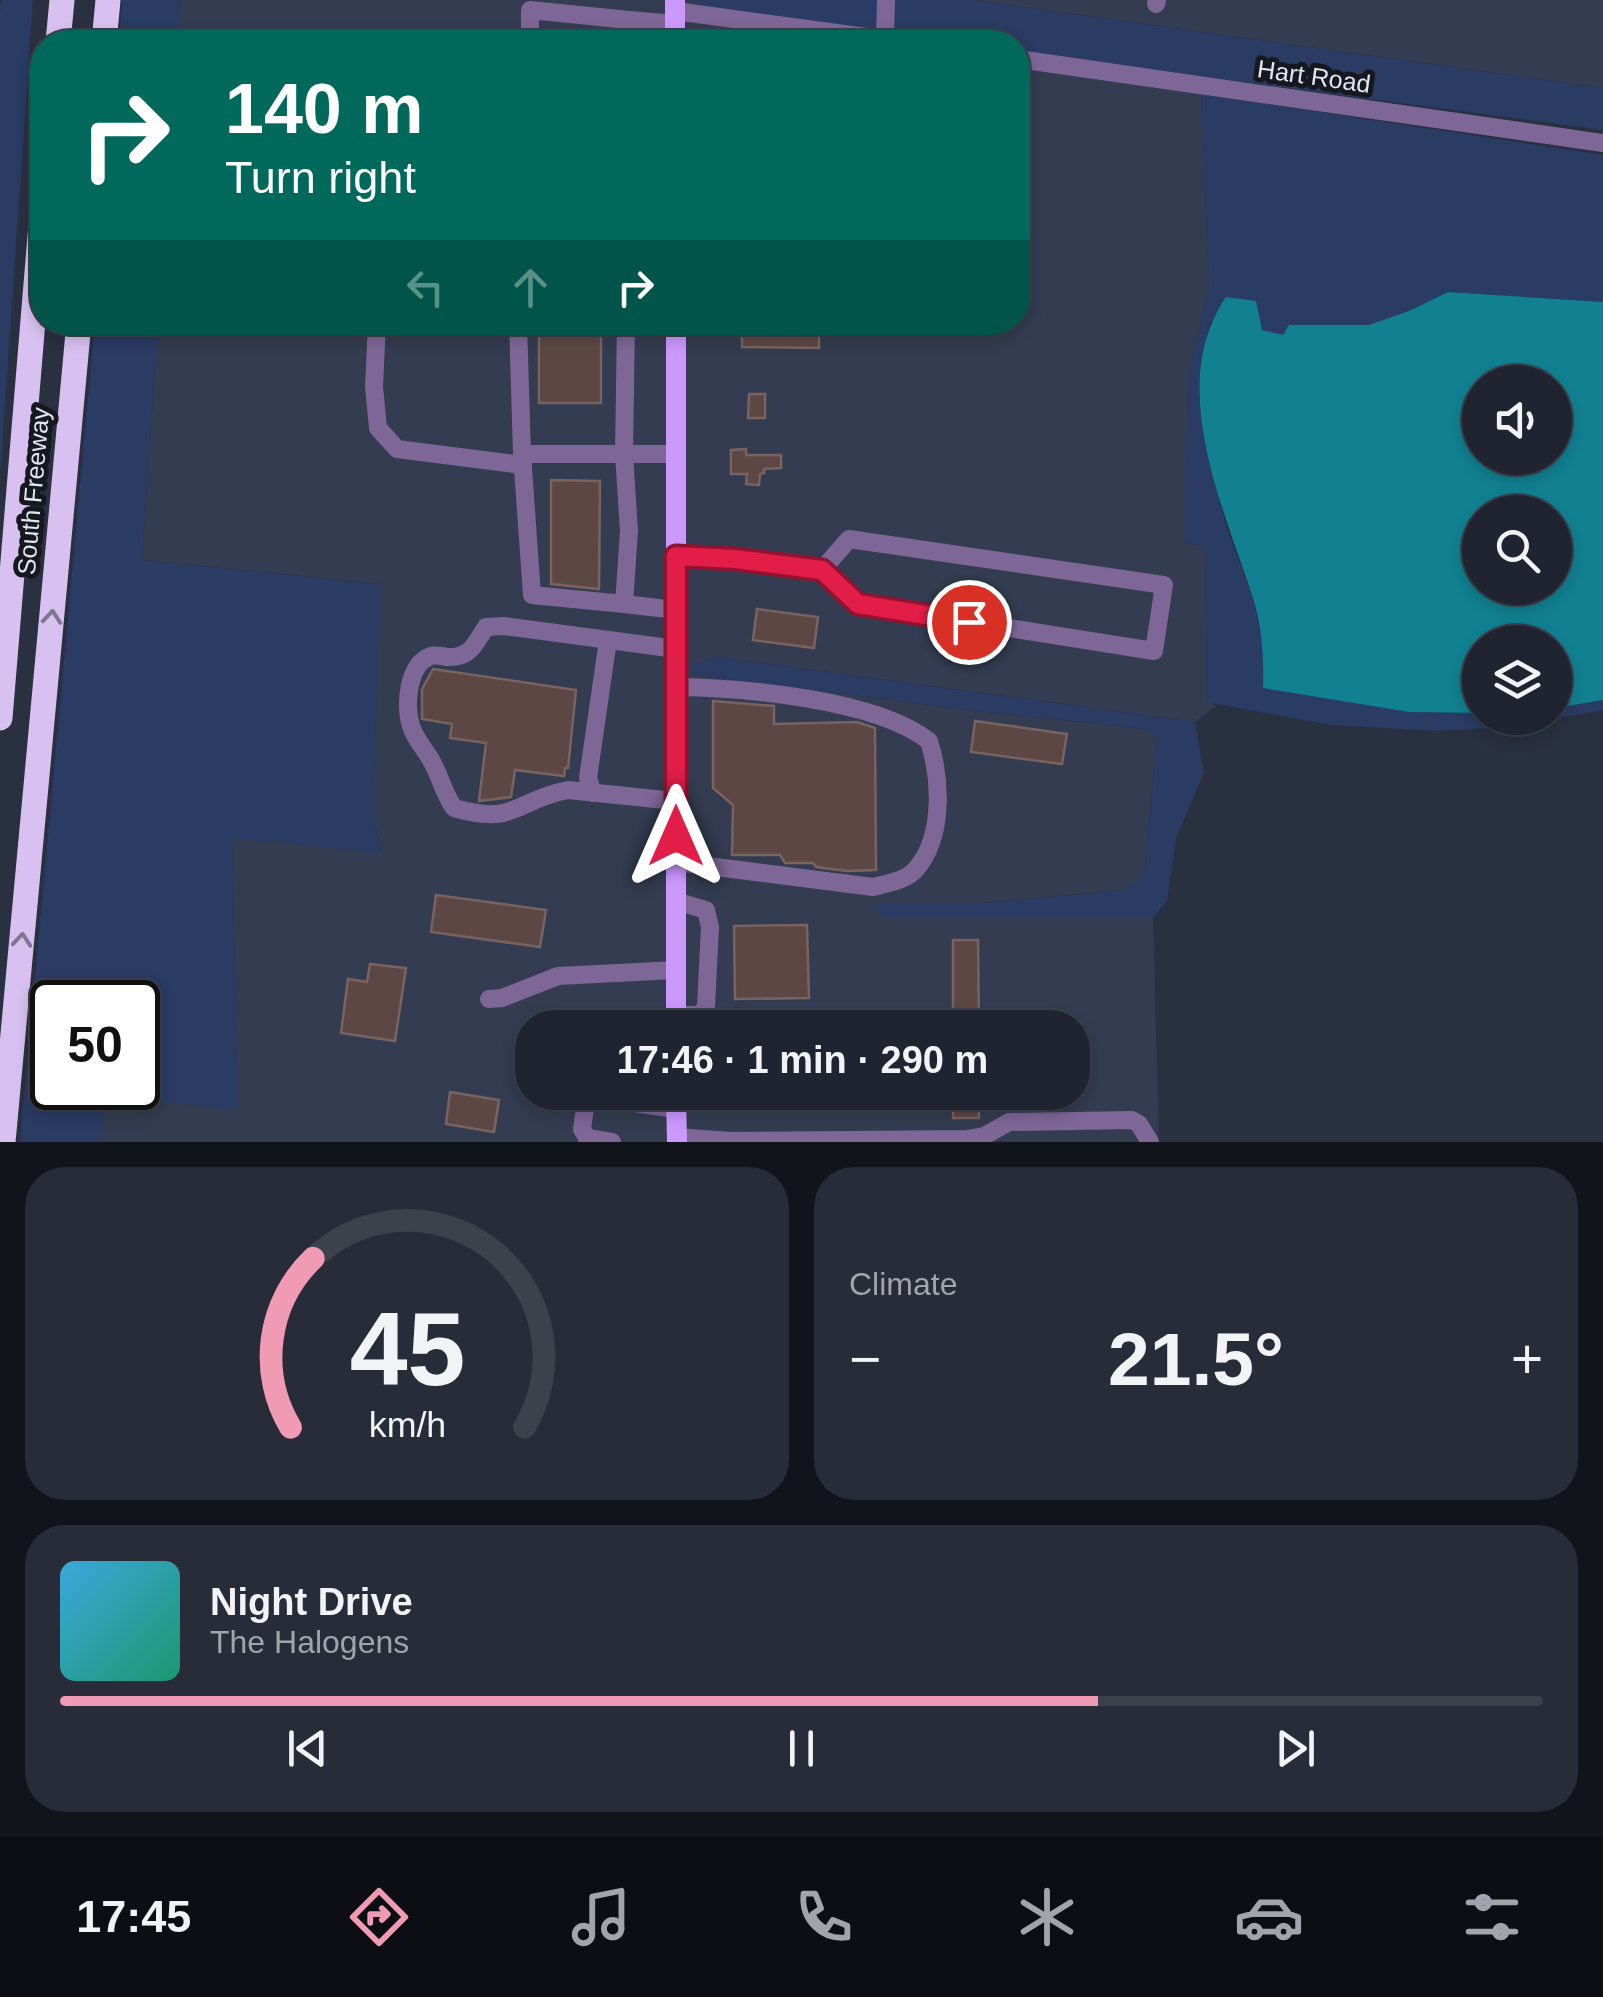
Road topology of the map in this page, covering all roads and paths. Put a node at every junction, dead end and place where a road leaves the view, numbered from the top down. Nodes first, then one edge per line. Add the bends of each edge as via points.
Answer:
1 (62, 0) edge
2 (108, 0) edge
3 (886, 0) edge
4 (676, 19) edge
5 (629, 20) junction
6 (59, 30) edge
7 (105, 30) edge
8 (530, 30) edge
9 (629, 30) edge
10 (769, 30) edge
11 (892, 30) edge
12 (1030, 61) edge
13 (1603, 143) edge
14 (32, 335) edge
15 (77, 335) edge
16 (376, 335) edge
17 (518, 335) edge
18 (626, 335) edge
19 (676, 335) edge
20 (624, 454) junction
21 (676, 454) junction
22 (522, 459) junction
23 (676, 556) junction
24 (822, 570) junction
25 (624, 604) junction
26 (676, 610) junction
27 (608, 640) junction
28 (676, 648) junction
29 (676, 687) junction
30 (0, 718) edge
31 (593, 792) junction
32 (676, 801) junction
33 (676, 862) junction
34 (676, 902) junction
35 (676, 970) junction
36 (489, 999) dead end
37 (676, 1010) edge
38 (703, 1010) edge
39 (585, 1110) edge
40 (676, 1110) edge
41 (676, 1140) edge
42 (3, 1142) edge
43 (612, 1142) edge
44 (1150, 1142) edge

1 - 6 highway
2 - 7 highway
3 - 11 street
4 - 5 street
4 - 10 street
5 - 8 street via 530,10
5 - 9 street
12 - 13 street, Hart Road
14 - 30 highway, South Freeway
42 -> 15 highway, South Freeway
16 - 22 street via 378,428 397,449
17 - 22 street
18 - 20 street
19 - 21 main road
20 - 21 street
20 - 22 street
20 - 25 street
21 - 23 main road
22 - 25 street via 532,596
23 - 24 street
23 - 26 main road
24 - 24 street via 849,539 1164,585 1154,651 858,604
25 - 26 street
26 - 28 main road
27 - 28 street
27 - 31 street via 588,778
27 - 31 street via 486,628 472,652 460,658 432,655 418,665 408,701 410,724 454,808 484,817 552,793
28 - 29 main road
29 - 32 main road
29 - 33 street via 777,694 908,725 929,741 940,806 916,869 873,887
31 - 32 street
32 - 33 main road
33 - 34 main road
34 - 35 main road
34 - 38 street via 706,910 709,994
35 - 36 street via 558,976
35 - 37 main road
39 - 43 street via 587,1138
40 - 41 main road
41 - 44 street via 967,1139 1009,1122 1132,1120

